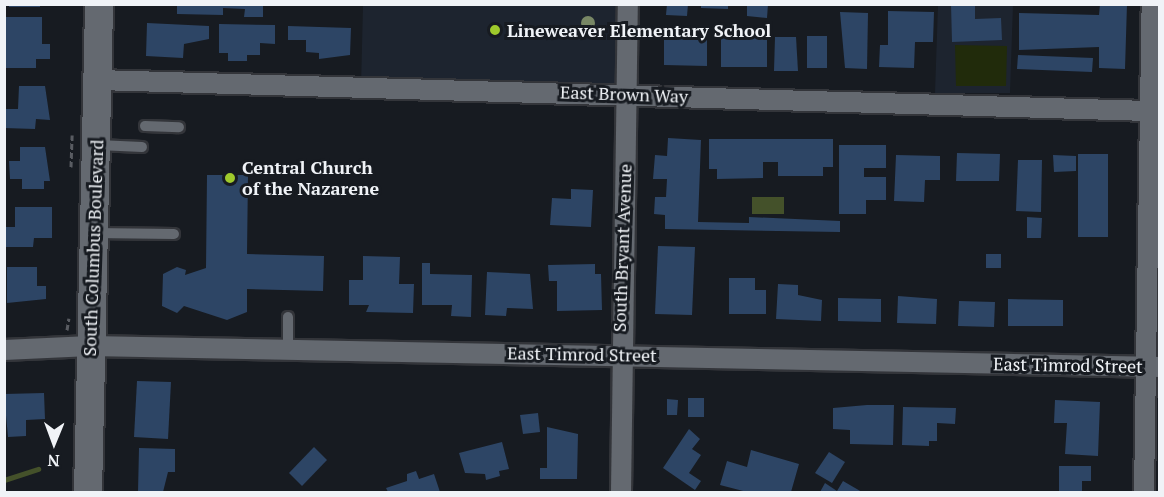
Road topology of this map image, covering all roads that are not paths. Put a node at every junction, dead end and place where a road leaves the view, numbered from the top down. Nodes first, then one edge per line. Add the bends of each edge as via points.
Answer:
1 (99, 4) edge
2 (628, 4) edge
3 (1152, 4) edge
4 (98, 80) junction
5 (626, 94) junction
6 (1150, 111) junction
7 (145, 126) dead end
8 (179, 127) dead end
9 (96, 145) junction
10 (142, 147) dead end
11 (94, 233) junction
12 (174, 234) dead end
13 (288, 317) dead end
14 (90, 346) junction
15 (288, 349) junction
16 (4, 350) edge
17 (619, 355) junction
18 (1153, 367) edge
19 (88, 492) edge
20 (621, 492) edge
21 (1144, 492) edge

1 - 4 street, South Columbus Boulevard
2 - 5 street, South Bryant Avenue
3 - 6 street
4 - 5 street, East Brown Way
4 - 9 street, South Columbus Boulevard
5 - 6 street, East Brown Way
5 - 17 street, South Bryant Avenue
6 - 18 street
7 - 8 lane
9 - 10 lane
9 - 11 street, South Columbus Boulevard
11 - 12 lane
11 - 14 street, South Columbus Boulevard
13 - 15 lane
14 - 15 street, East Timrod Street
14 - 16 street, East Timrod Street
14 - 19 street, South Columbus Boulevard
15 - 17 street, East Timrod Street
17 - 18 street, East Timrod Street
17 - 20 street, South Bryant Avenue
18 - 21 street

